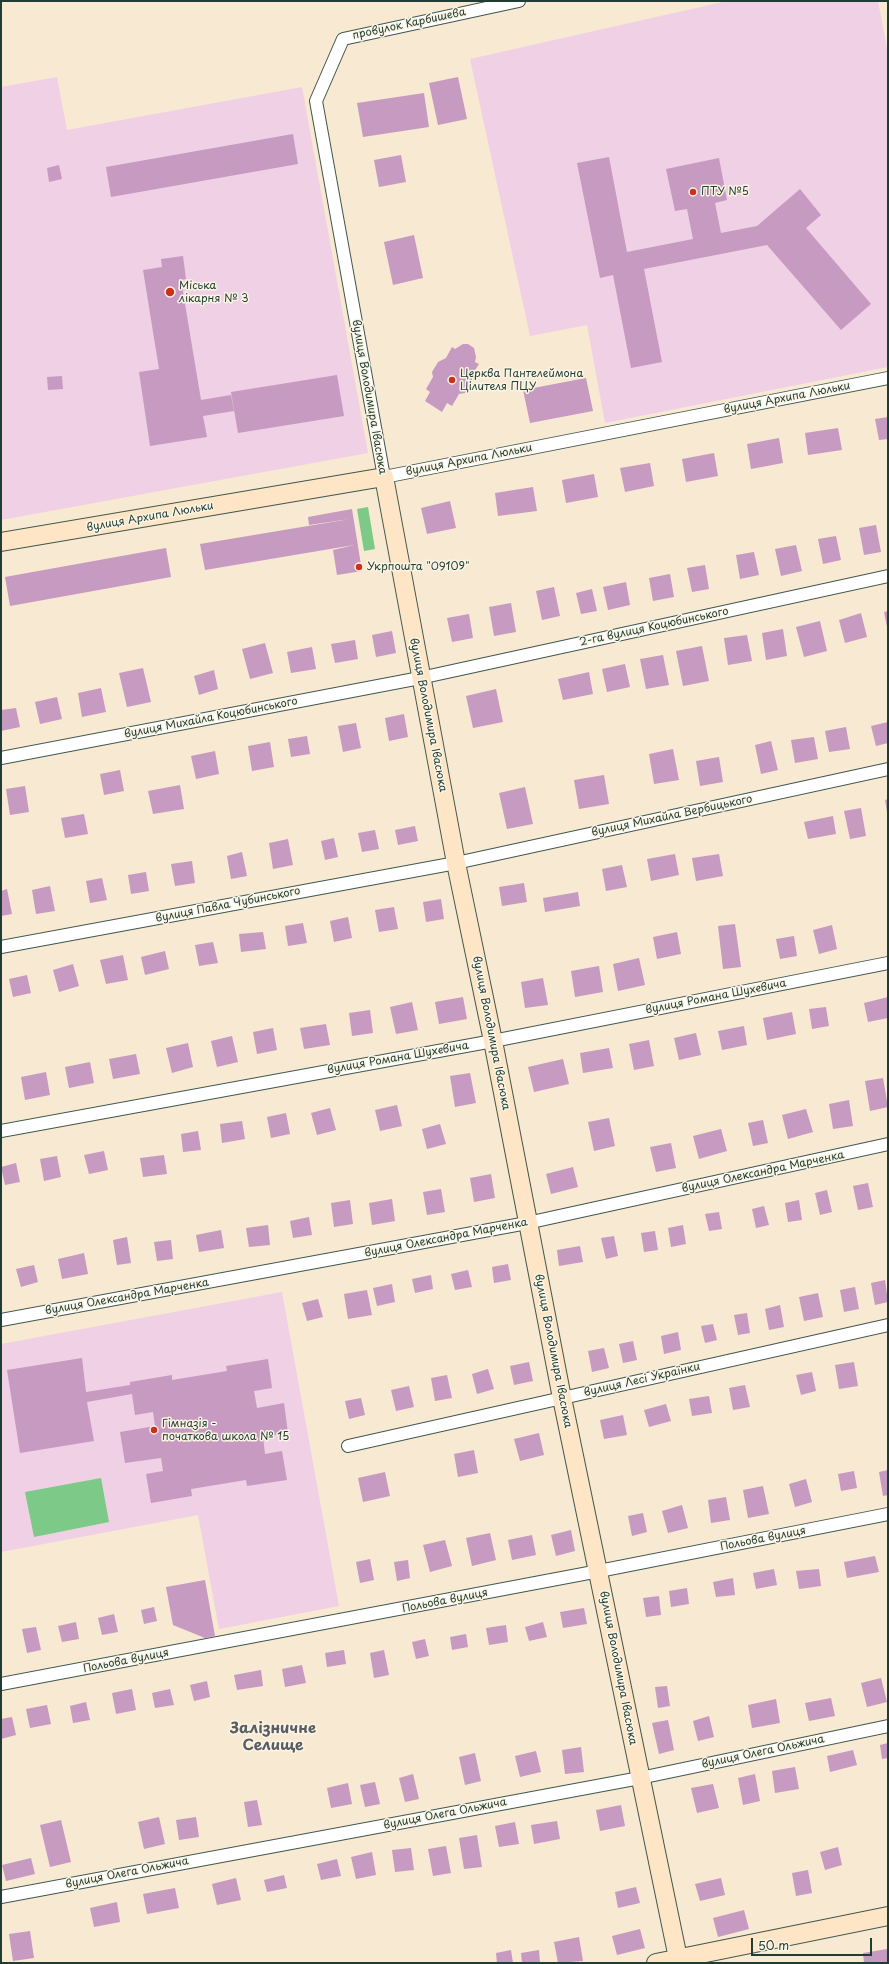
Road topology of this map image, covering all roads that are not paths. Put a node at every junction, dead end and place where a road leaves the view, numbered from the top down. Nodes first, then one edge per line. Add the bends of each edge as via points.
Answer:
1 (519, 1) edge
2 (316, 101) joint
3 (888, 378) edge
4 (384, 477) junction
5 (1, 542) edge
6 (888, 576) edge
7 (420, 678) junction
8 (1, 758) edge
9 (888, 769) edge
10 (456, 863) junction
11 (1, 947) edge
12 (888, 964) edge
13 (493, 1041) junction
14 (1, 1131) edge
15 (888, 1144) edge
16 (527, 1223) junction
17 (1, 1320) edge
18 (888, 1325) edge
19 (562, 1398) junction
20 (348, 1446) dead end
21 (888, 1514) edge
22 (599, 1571) junction
23 (1, 1684) edge
24 (888, 1726) edge
25 (640, 1778) junction
26 (1, 1897) edge
27 (888, 1916) edge
28 (678, 1961) edge
29 (656, 1963) edge

1 - 2 street, провулок Карбишева via 342,39
2 - 4 street, вулиця Володимира Івасюка
3 - 4 street, вулиця Архипа Люльки
4 - 5 street, вулиця Архипа Люльки
4 - 7 street, вулиця Володимира Івасюка
6 - 7 street, 2-га вулиця Коцюбинського
7 - 8 street, вулиця Михайла Коцюбинського
7 - 10 street, вулиця Володимира Івасюка
9 - 10 street, вулиця Михайла Вербицького
10 - 11 street, вулиця Павла Чубинського
10 - 13 street, вулиця Володимира Івасюка
12 - 13 street, вулиця Романа Шухевича
13 - 14 street, вулиця Романа Шухевича
13 - 16 street, вулиця Володимира Івасюка
15 - 16 street, вулиця Олександра Марченка
16 - 17 street, вулиця Олександра Марченка
16 - 19 street, вулиця Володимира Івасюка
18 - 19 street, вулиця Лесі Українки
19 - 20 street, вулиця Лесі Українки
19 - 22 street, вулиця Володимира Івасюка
21 - 22 street, Польова вулиця
22 - 23 street, Польова вулиця
22 - 25 street, вулиця Володимира Івасюка
24 - 25 street, вулиця Олега Ольжича
25 - 26 street, вулиця Олега Ольжича
25 - 28 street, вулиця Володимира Івасюка
27 - 28 street
28 - 29 street

